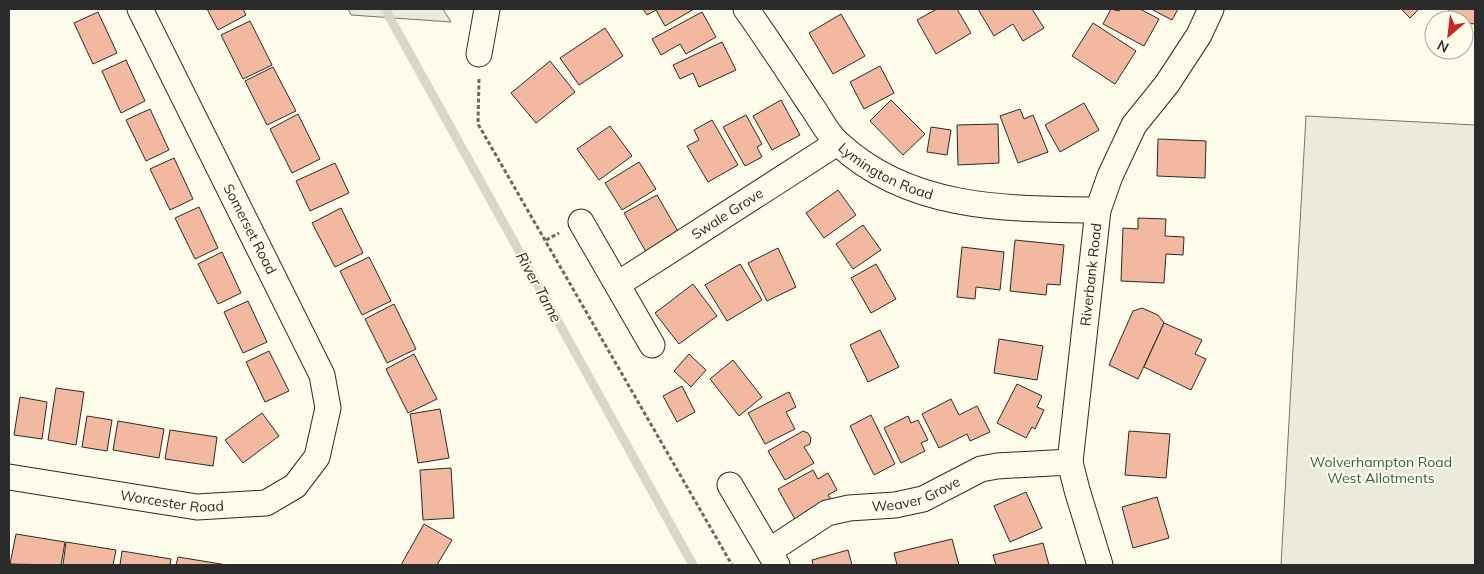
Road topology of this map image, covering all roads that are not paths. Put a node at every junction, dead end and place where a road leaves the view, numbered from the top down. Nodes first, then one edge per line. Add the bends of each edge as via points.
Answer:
1 (140, 9) edge
2 (487, 9) edge
3 (746, 9) edge
4 (1211, 9) edge
5 (479, 54) road end
6 (837, 143) junction
7 (1098, 210) junction
8 (581, 222) dead end
9 (618, 284) junction
10 (652, 345) dead end
11 (317, 457) joint
12 (1070, 462) junction
13 (9, 476) edge
14 (730, 485) dead end
15 (773, 558) edge
16 (1100, 565) edge

1 - 11 street, Somerset Road via 322,375 328,408
2 - 5 street
3 - 6 street, Lymington Road
4 - 7 street, Riverbank Road via 1194,43 1167,84 1134,125
6 - 7 street, Lymington Road via 869,168 902,186 934,196 973,204 1041,210
6 - 9 street, Swale Grove
7 - 12 street, Riverbank Road
8 - 9 street
9 - 10 street
11 - 13 street, Worcester Road via 294,486 266,503 197,507
12 - 15 street, Weaver Grove via 981,469 923,499 827,513
12 - 16 street, Riverbank Road
14 - 15 street

